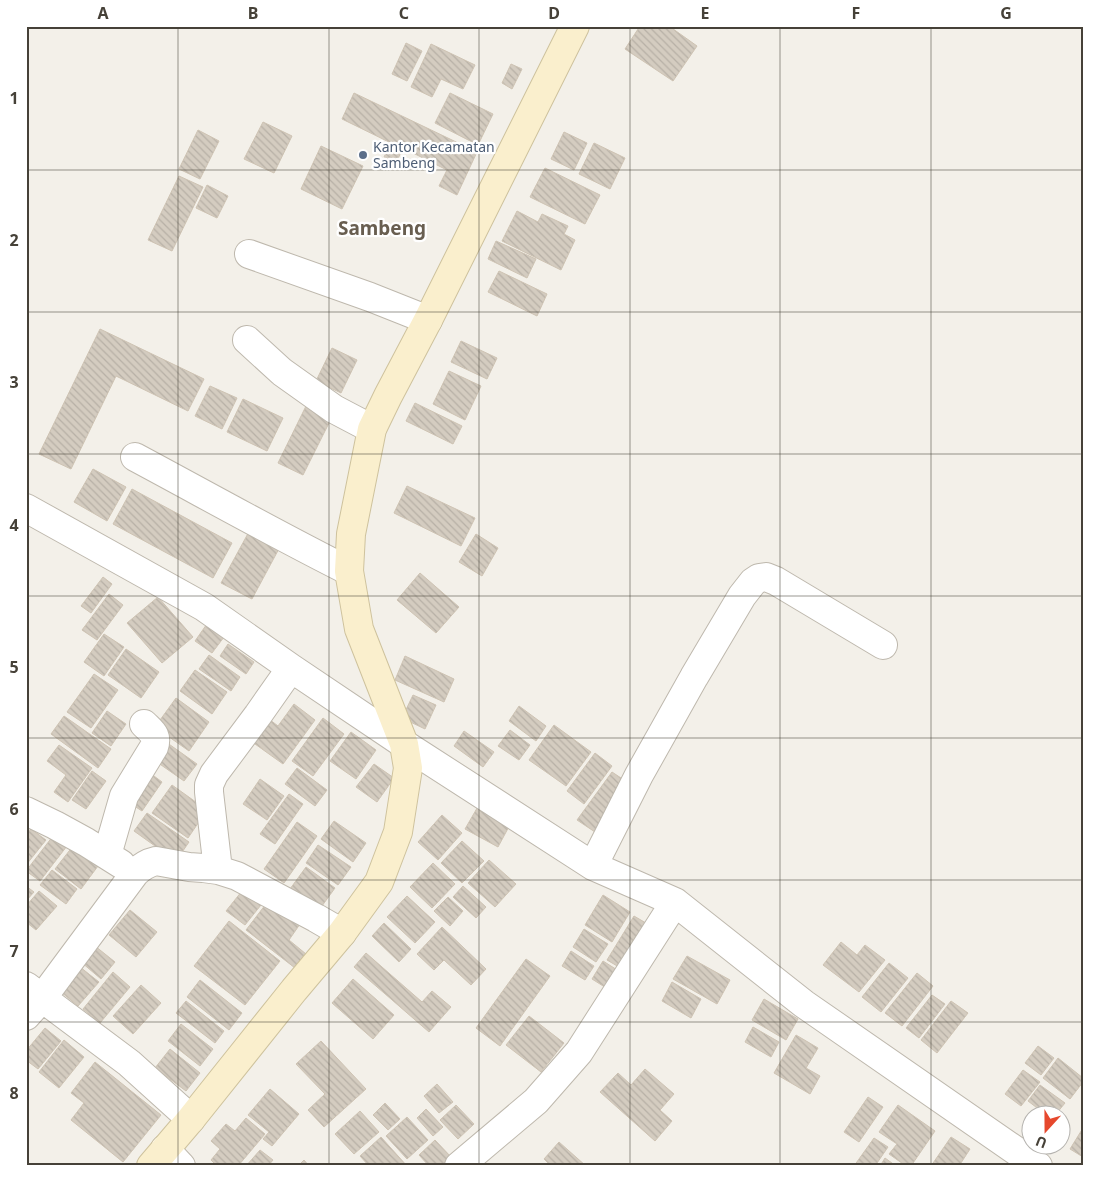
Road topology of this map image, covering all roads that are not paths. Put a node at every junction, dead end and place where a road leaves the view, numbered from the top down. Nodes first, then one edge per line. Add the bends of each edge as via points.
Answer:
1 (575, 26) edge
2 (249, 254) dead end
3 (428, 320) junction
4 (247, 340) dead end
5 (372, 429) junction
6 (135, 457) dead end
7 (26, 508) edge
8 (349, 571) junction
9 (883, 645) dead end
10 (291, 668) junction
11 (144, 724) dead end
12 (404, 744) junction
13 (26, 811) edge
14 (107, 856) junction
15 (593, 866) junction
16 (218, 870) junction
17 (134, 873) junction
18 (674, 902) junction
19 (342, 933) junction
20 (32, 1000) edge
21 (191, 1119) junction
22 (165, 1160) edge
23 (459, 1166) edge
24 (1038, 1166) edge

1 - 3 main road
2 - 3 street
3 - 5 main road
4 - 5 street via 282,372 334,409
5 - 8 main road via 351,534
6 - 8 street
7 - 10 street via 204,607
8 - 12 main road via 359,629
9 - 15 street via 776,581 766,577 753,582 648,758
10 - 12 street
10 - 16 street via 209,785
11 - 14 street via 156,741 124,796
12 - 15 street
12 - 19 main road via 408,768 398,832 379,882
13 - 14 street
14 - 17 street
15 - 18 street
16 - 17 street via 156,861
16 - 19 street via 255,885
17 - 20 street
18 - 23 street via 579,1052 536,1101
18 - 24 street via 804,1004
19 - 21 main road
20 - 21 street via 128,1064
21 - 22 main road

